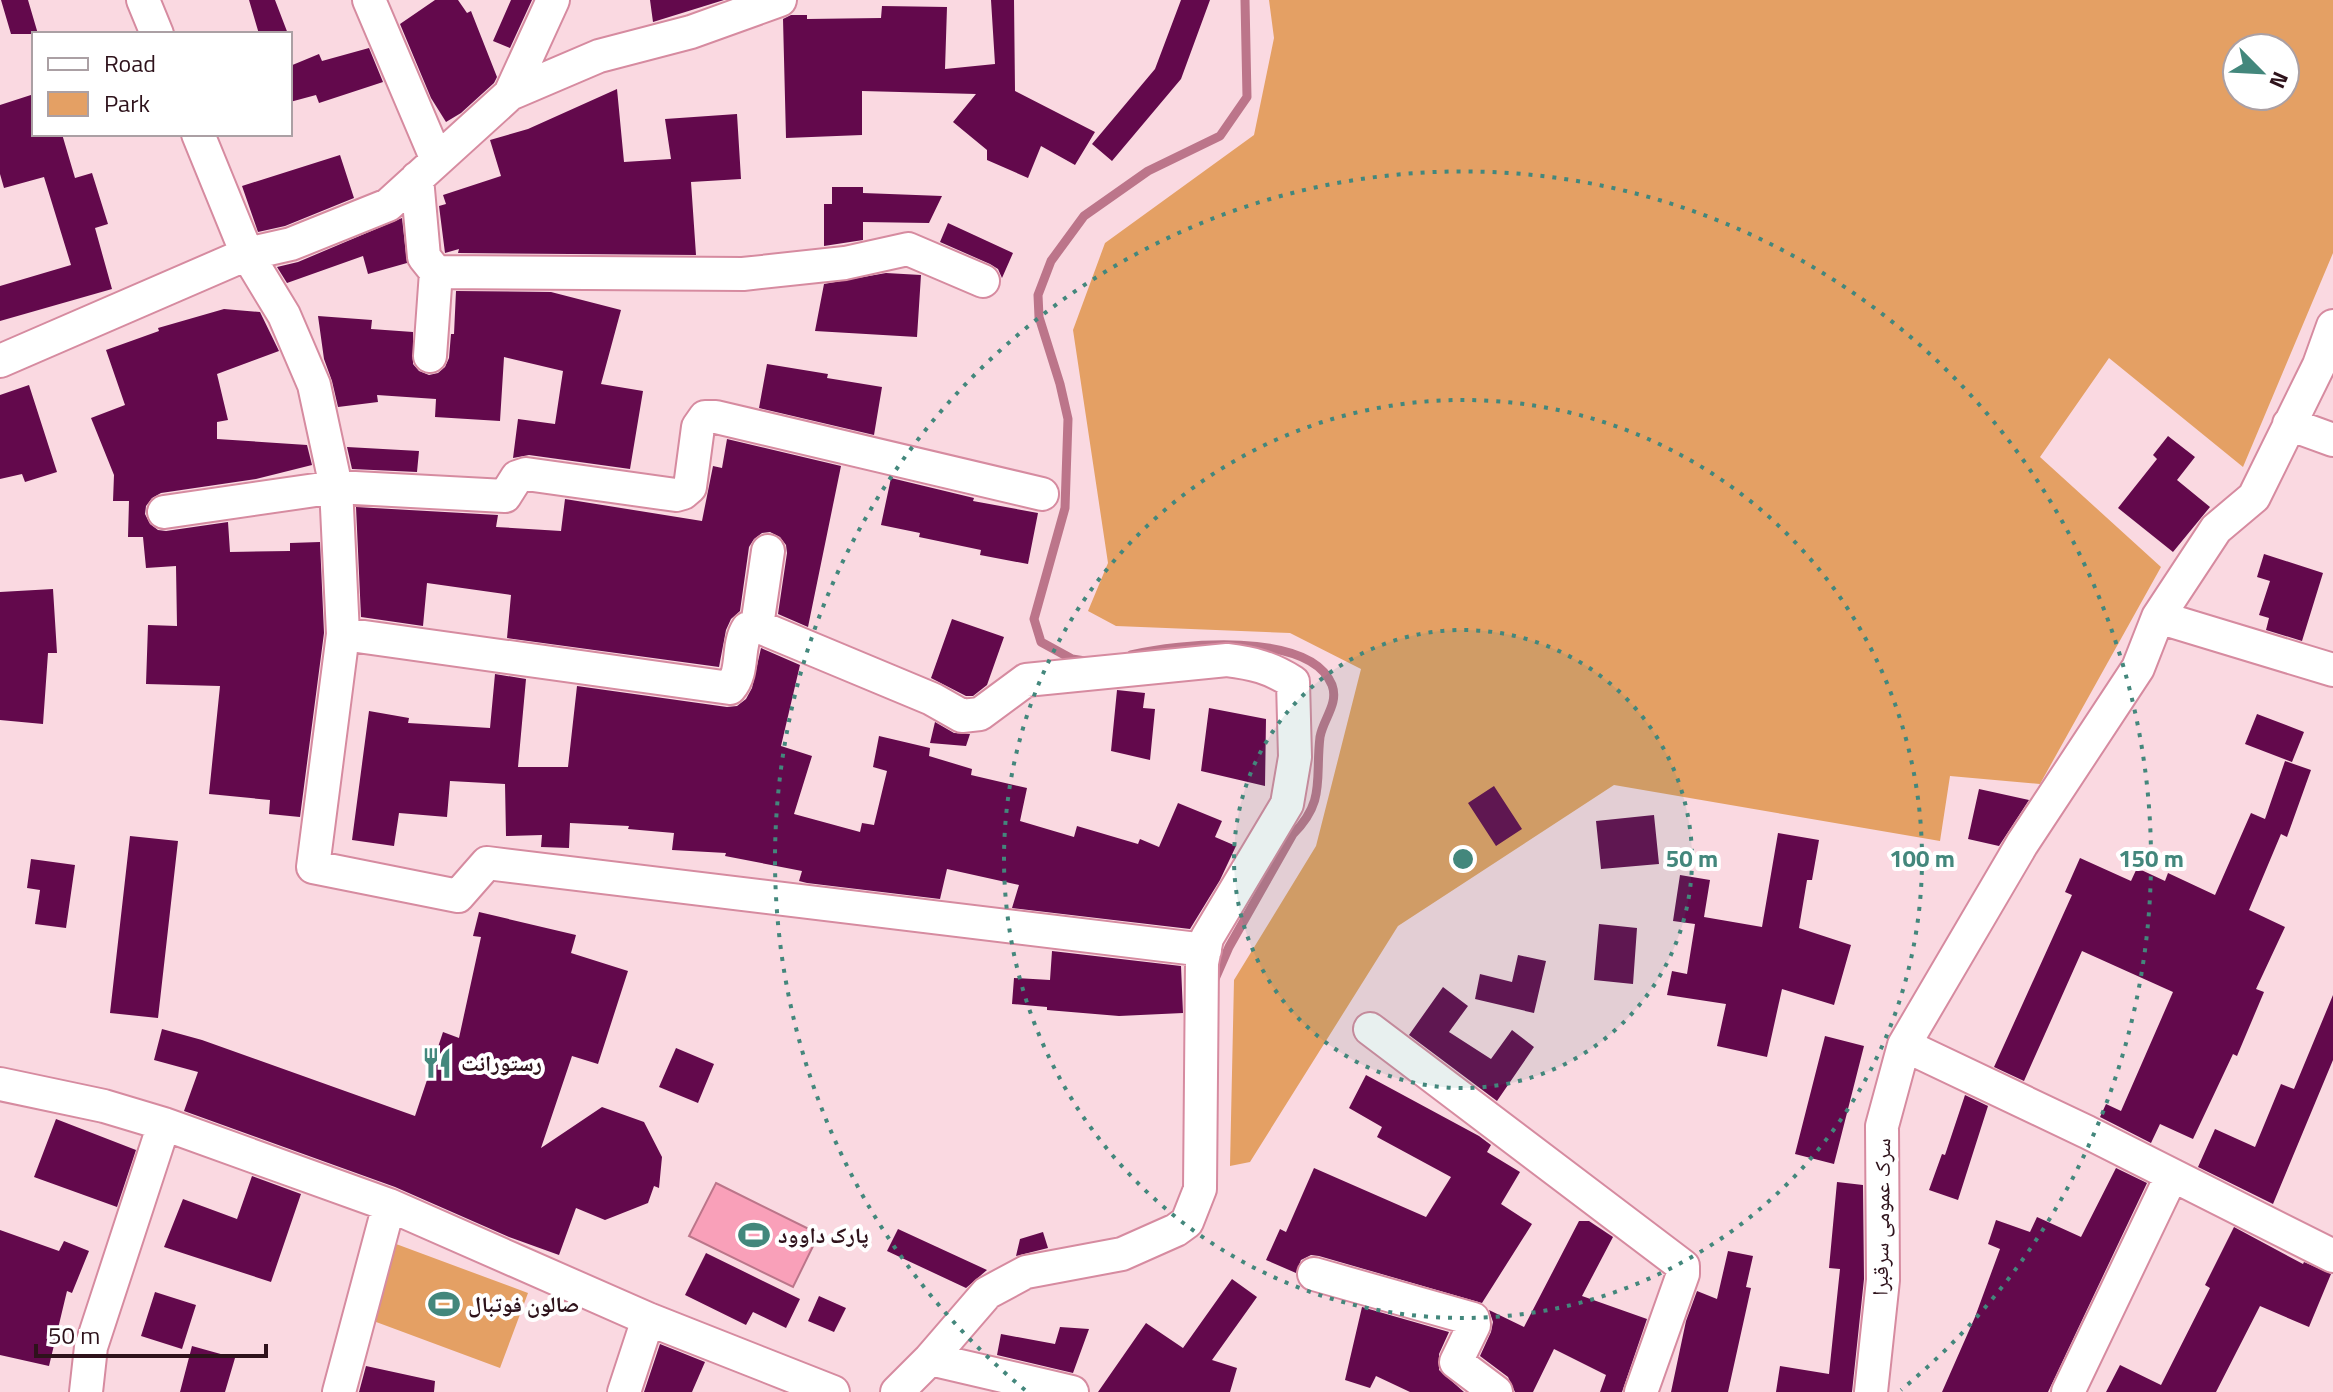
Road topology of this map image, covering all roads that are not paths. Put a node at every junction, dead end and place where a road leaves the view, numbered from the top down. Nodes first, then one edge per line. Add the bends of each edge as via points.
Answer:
1 (143, 0) edge
2 (369, 0) edge
3 (553, 0) edge
4 (780, 0) edge
5 (156, 32) edge
6 (510, 94) junction
7 (199, 136) edge
8 (427, 169) junction
9 (247, 254) junction
10 (436, 272) junction
11 (983, 281) dead end
12 (2333, 326) edge
13 (430, 356) dead end
14 (0, 361) edge
15 (2289, 424) junction
16 (2333, 440) edge
17 (336, 487) junction
18 (1042, 494) dead end
19 (164, 512) dead end
20 (768, 551) dead end
21 (2158, 617) junction
22 (757, 626) junction
23 (343, 634) junction
24 (2333, 670) edge
25 (1205, 950) junction
26 (1370, 1029) dead end
27 (1904, 1045) junction
28 (0, 1084) edge
29 (164, 1124) junction
30 (2171, 1177) junction
31 (389, 1205) junction
32 (2333, 1256) edge
33 (1314, 1274) dead end
34 (648, 1319) junction
35 (930, 1359) junction
36 (971, 1381) edge
37 (86, 1392) edge
38 (339, 1392) edge
39 (624, 1392) edge
40 (833, 1392) edge
41 (897, 1392) edge
42 (1072, 1392) edge
43 (1496, 1392) edge
44 (1641, 1392) edge
45 (1871, 1392) edge
46 (2068, 1392) edge

1 - 5 street
2 - 8 street
3 - 6 street
4 - 6 street via 691,32 599,56
6 - 8 street
7 - 9 street
8 - 9 street via 388,205 291,244
8 - 10 street via 424,257
9 - 14 street
9 - 17 street via 284,315 314,385
10 - 11 street via 743,274 845,263 908,249
10 - 13 street
12 - 15 street, سرک عمومی سرقبرا
15 - 16 street
15 - 21 street, سرک عمومی سرقبرا via 2254,497 2216,529
17 - 18 street via 505,496 517,477 526,474 676,495 690,487 698,427 705,417 716,417
17 - 19 street
17 - 23 street
20 - 22 street
21 - 24 street
21 - 27 street, سرک عمومی سرقبرا via 2138,668 2022,844
22 - 23 street via 744,635 738,675 730,688
22 - 25 street via 962,716 980,714 1026,680 1227,660 1258,664 1293,682 1295,757 1287,804 1207,938
23 - 25 street via 313,867 458,896 487,863
25 - 35 street via 1200,1189 1187,1222 1122,1254 1026,1272 987,1293
26 - 44 street via 1683,1266
27 - 30 street
27 - 45 street, سرک عمومی سرقبرا via 1882,1126 1883,1280
28 - 29 street
29 - 31 street
29 - 37 street via 91,1347
30 - 32 street
30 - 46 street
31 - 34 street
31 - 38 street
33 - 43 street via 1473,1319 1456,1362
34 - 39 street
34 - 40 street
35 - 36 street
35 - 41 street
36 - 42 street

